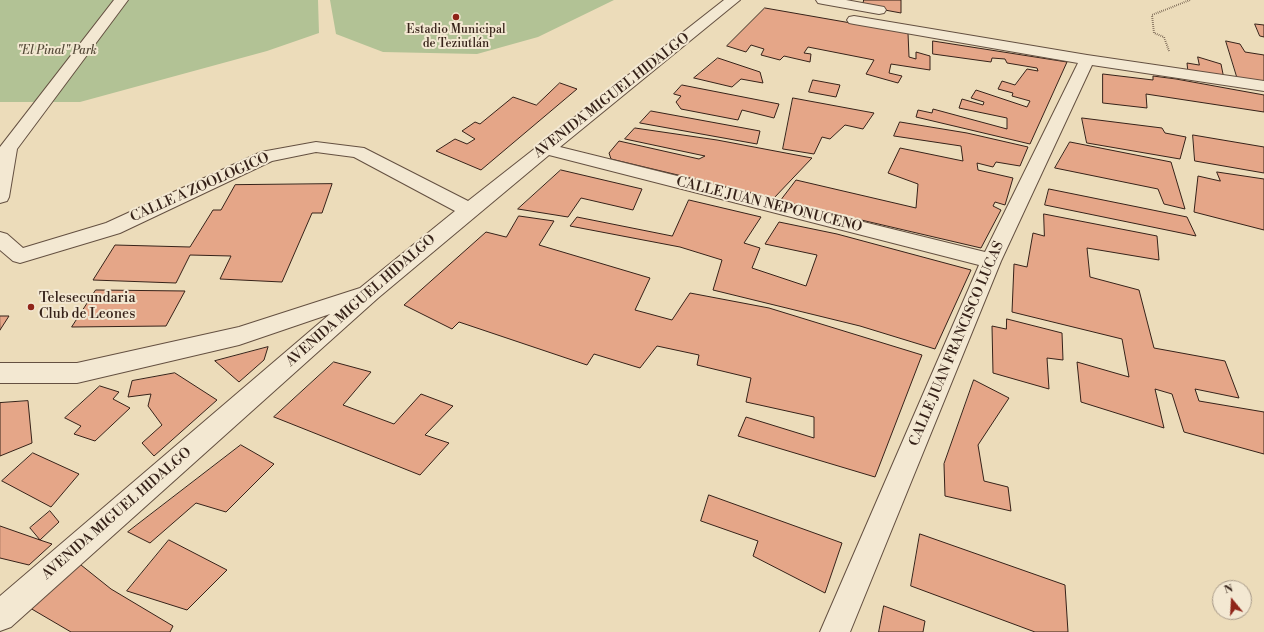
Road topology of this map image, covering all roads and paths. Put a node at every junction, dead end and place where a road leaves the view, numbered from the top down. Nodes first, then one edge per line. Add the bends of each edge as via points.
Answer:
1 (120, 0) edge
2 (733, 0) edge
3 (823, 0) edge
4 (1190, 0) edge
5 (854, 20) dead end
6 (993, 31) dead end
7 (1087, 60) junction
8 (1176, 72) junction
9 (1264, 86) edge
10 (546, 149) junction
11 (0, 197) edge
12 (469, 210) junction
13 (0, 239) edge
14 (992, 261) junction
15 (370, 292) junction
16 (0, 373) edge
17 (0, 616) edge
18 (835, 632) edge

1 - 11 street via 8,148
2 - 10 street, AVENIDA MIGUEL HIDALGO
3 - 6 street
4 - 8 path via 1152,15 1154,33 1164,37
5 - 7 street
7 - 8 street
7 - 14 street, CALLE JUAN FRANCISCO LUCAS
8 - 9 street
10 - 12 street, AVENIDA MIGUEL HIDALGO
10 - 14 street, CALLE JUAN NEPONUCENO
12 - 13 street, CALLE A ZOOLOGICO via 358,152 316,147 267,156 113,228 20,256
12 - 15 street, AVENIDA MIGUEL HIDALGO
14 - 18 street, CALLE JUAN FRANCISCO LUCAS
15 - 16 street via 239,336 84,372
15 - 17 street, AVENIDA MIGUEL HIDALGO

